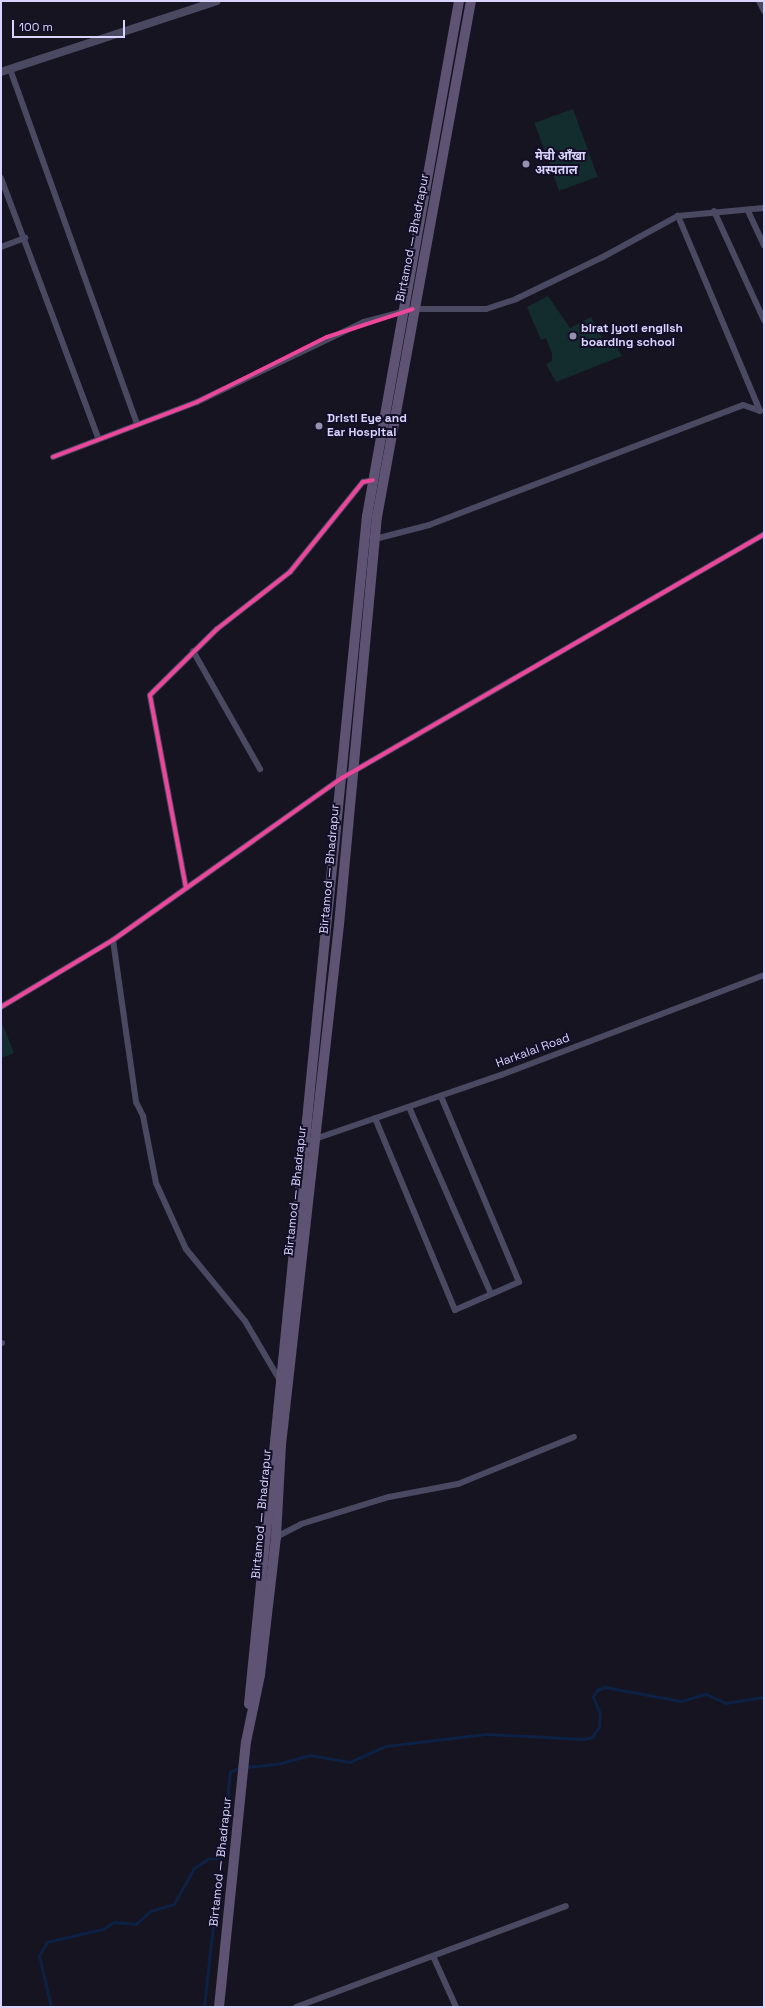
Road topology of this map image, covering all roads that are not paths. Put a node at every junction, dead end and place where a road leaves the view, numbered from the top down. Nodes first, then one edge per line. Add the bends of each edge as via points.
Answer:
1 (217, 1) edge
2 (459, 1) edge
3 (470, 1) edge
4 (759, 1) edge
5 (764, 11) edge
6 (10, 69) junction
7 (1, 72) edge
8 (435, 165) junction
9 (1, 178) edge
10 (764, 208) edge
11 (714, 211) junction
12 (748, 211) junction
13 (678, 216) junction
14 (25, 238) junction
15 (764, 246) edge
16 (1, 247) edge
17 (413, 309) junction
18 (402, 313) junction
19 (764, 320) edge
20 (762, 410) edge
21 (137, 424) junction
22 (98, 438) junction
23 (53, 457) dead end
24 (381, 460) junction
25 (373, 480) junction
26 (764, 534) edge
27 (375, 539) junction
28 (193, 651) junction
29 (260, 769) dead end
30 (347, 776) junction
31 (186, 888) junction
32 (113, 940) junction
33 (764, 975) edge
34 (1, 1007) edge
35 (441, 1096) junction
36 (409, 1107) junction
37 (375, 1118) junction
38 (310, 1140) junction
39 (491, 1294) junction
40 (285, 1384) junction
41 (574, 1437) dead end
42 (276, 1537) junction
43 (249, 1720) junction
44 (566, 1906) dead end
45 (434, 1956) junction
46 (219, 2007) edge
47 (296, 2007) edge
48 (456, 2007) edge

1 - 6 street
2 - 8 main road, Birtamod — Bhadrapur
3 - 8 main road, Birtamod — Bhadrapur
4 - 5 street
6 - 7 street
6 - 21 street
8 - 17 main road, Birtamod — Bhadrapur
8 - 18 main road, Birtamod — Bhadrapur
9 - 14 street
10 - 12 street
11 - 12 street
11 - 13 street
11 - 19 street
12 - 15 street
13 - 17 street via 516,299 486,309
13 - 20 street
14 - 16 street
14 - 22 street
17 - 18 street
17 - 24 main road, Birtamod — Bhadrapur
18 - 21 street via 327,337 196,402
18 - 24 main road, Birtamod — Bhadrapur
20 - 27 street via 743,405 429,525
21 - 22 street
22 - 23 street
24 - 25 main road, Birtamod — Bhadrapur
24 - 27 main road, Birtamod — Bhadrapur
25 - 28 street via 363,482 290,572
25 - 30 main road, Birtamod — Bhadrapur
26 - 30 street
27 - 30 main road, Birtamod — Bhadrapur
28 - 29 street
28 - 31 street via 153,690 150,700
30 - 31 street
30 - 38 main road, Birtamod — Bhadrapur via 339,926 323,1011
31 - 32 street
32 - 34 street
32 - 40 street via 136,1102 143,1116 156,1183 186,1248 245,1321
33 - 35 street, Harkalal Road
35 - 36 street, Harkalal Road
35 - 39 street via 519,1282
36 - 37 street, Harkalal Road
36 - 39 street
37 - 38 street, Harkalal Road
37 - 39 street via 455,1310
38 - 40 main road, Birtamod — Bhadrapur
40 - 42 main road, Birtamod — Bhadrapur
40 - 43 main road, Birtamod — Bhadrapur via 249,1681
41 - 42 street via 458,1484 389,1496 300,1524
42 - 43 main road, Birtamod — Bhadrapur via 260,1674
43 - 46 main road, Birtamod — Bhadrapur
44 - 45 street
45 - 47 street
45 - 48 street

